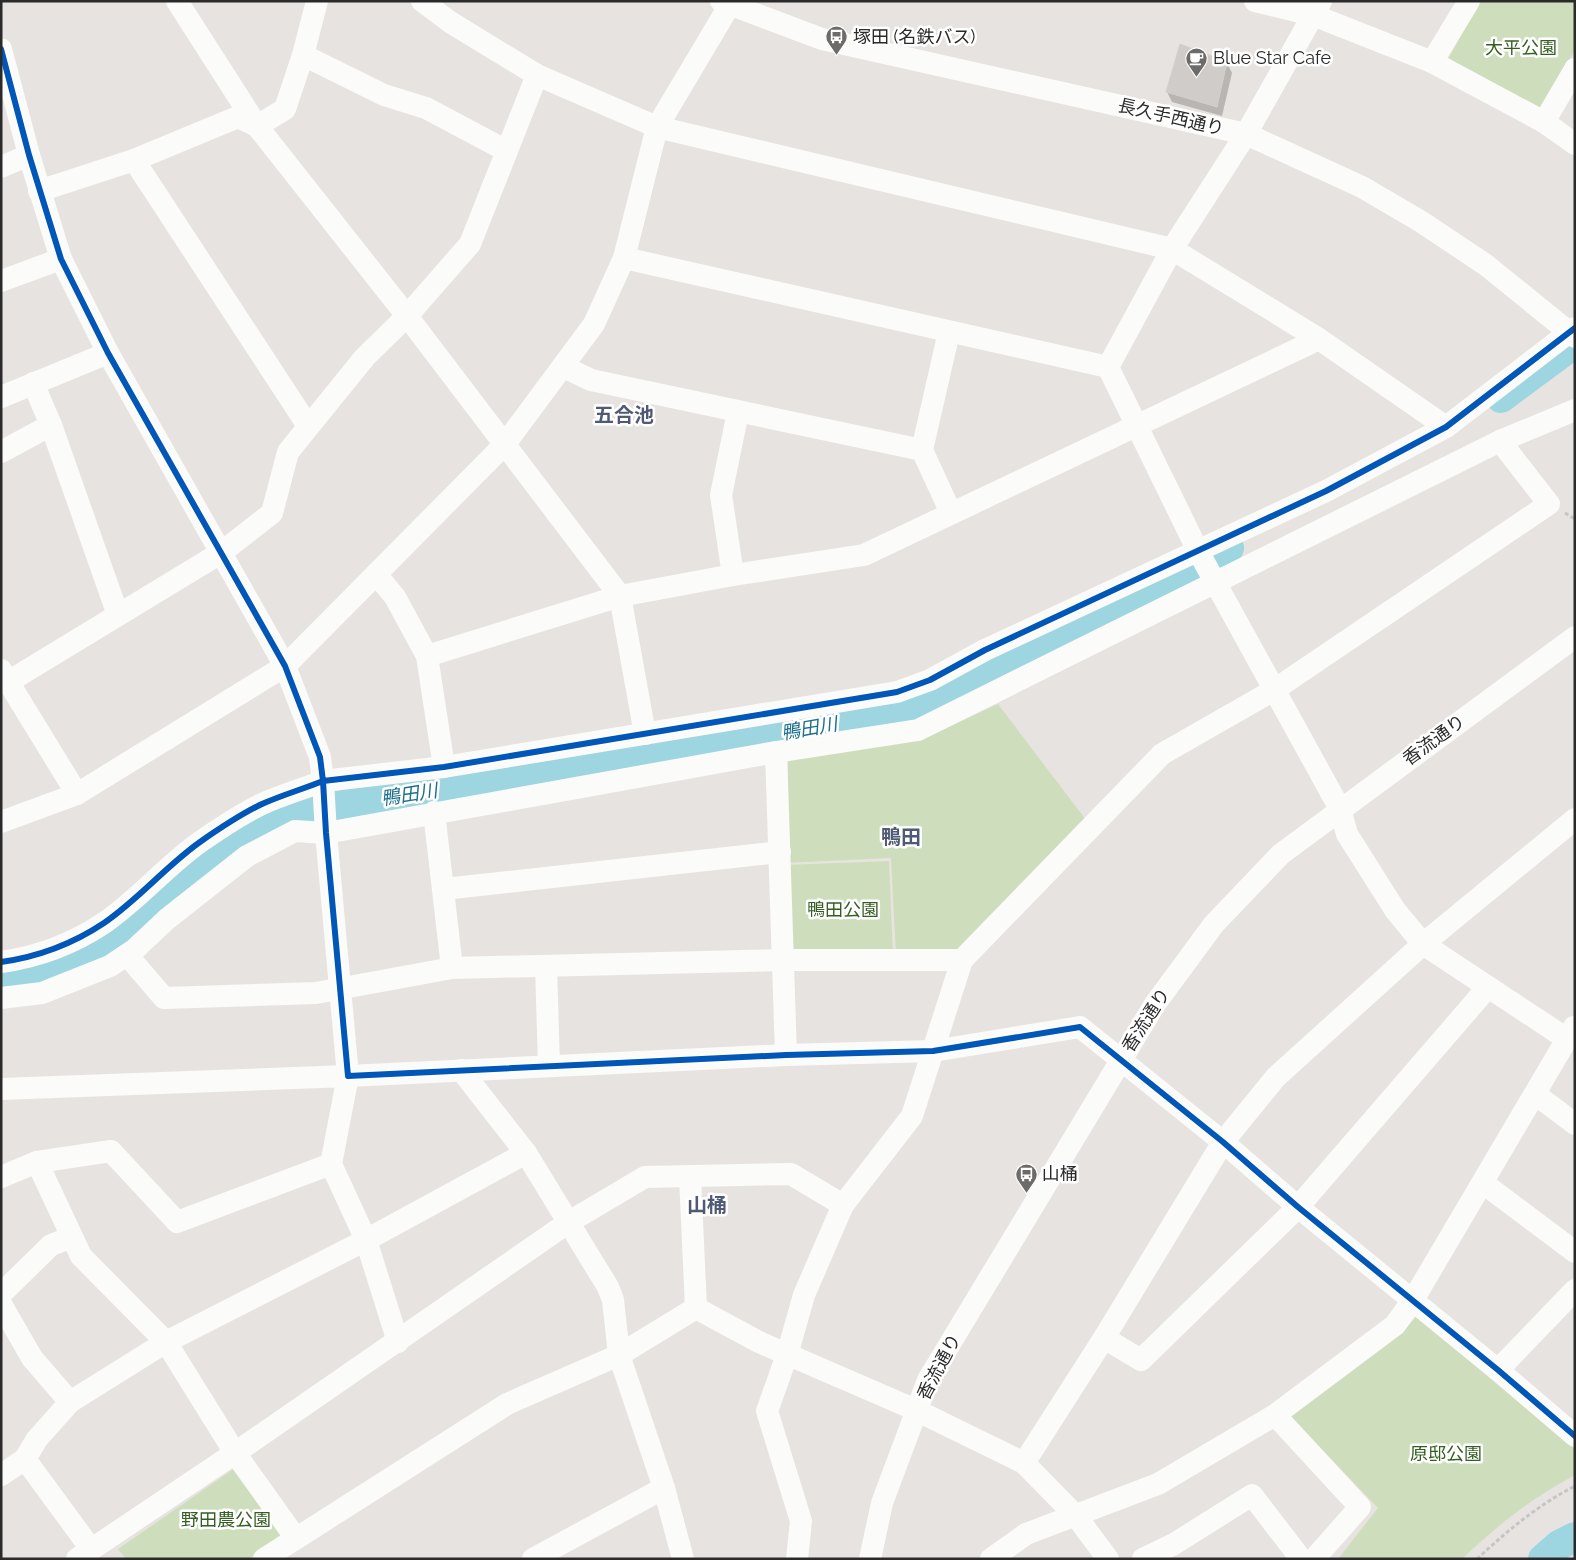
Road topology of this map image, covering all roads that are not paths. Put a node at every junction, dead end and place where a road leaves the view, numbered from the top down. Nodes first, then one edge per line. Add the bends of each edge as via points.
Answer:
1 (177, 1) edge
2 (318, 1) edge
3 (422, 1) edge
4 (1254, 1) edge
5 (1469, 1) edge
6 (728, 2) edge
7 (1317, 8) edge
8 (1, 49) edge
9 (303, 55) junction
10 (1432, 62) junction
11 (1575, 69) edge
12 (536, 75) junction
13 (1544, 122) junction
14 (257, 126) junction
15 (657, 127) junction
16 (1246, 134) junction
17 (1575, 144) edge
18 (507, 151) junction
19 (29, 155) junction
20 (134, 160) junction
21 (1, 167) edge
22 (39, 192) junction
23 (1172, 249) junction
24 (624, 258) junction
25 (61, 259) junction
26 (1, 281) edge
27 (407, 316) junction
28 (949, 332) junction
29 (1572, 332) edge
30 (1319, 339) junction
31 (108, 353) junction
32 (564, 367) junction
33 (1108, 367) junction
34 (33, 383) junction
35 (1, 397) edge
36 (1575, 410) edge
37 (738, 412) junction
38 (52, 425) junction
39 (308, 426) junction
40 (1137, 426) junction
41 (1446, 427) junction
42 (1500, 441) junction
43 (505, 444) junction
44 (922, 450) junction
45 (1, 452) edge
46 (951, 514) junction
47 (1198, 551) junction
48 (222, 552) junction
49 (376, 574) junction
50 (733, 575) junction
51 (1216, 582) junction
52 (620, 596) junction
53 (118, 614) junction
54 (1575, 637) edge
55 (427, 656) junction
56 (285, 666) junction
57 (5, 676) edge
58 (1274, 690) junction
59 (645, 734) junction
60 (776, 752) junction
61 (444, 767) junction
62 (323, 781) junction
63 (77, 794) junction
64 (1340, 809) junction
65 (434, 812) junction
66 (1575, 819) edge
67 (1, 822) edge
68 (326, 834) junction
69 (780, 852) junction
70 (444, 889) junction
71 (1423, 944) junction
72 (127, 954) junction
73 (784, 960) junction
74 (962, 960) junction
75 (1, 962) edge
76 (546, 966) junction
77 (452, 968) junction
78 (1488, 987) junction
79 (340, 988) junction
80 (1, 998) edge
81 (1571, 1032) edge
82 (934, 1051) junction
83 (786, 1055) junction
84 (1121, 1058) junction
85 (549, 1066) junction
86 (461, 1070) junction
87 (348, 1076) junction
88 (1, 1089) edge
89 (1535, 1094) junction
90 (1575, 1124) edge
91 (1223, 1142) junction
92 (526, 1153) junction
93 (37, 1162) junction
94 (331, 1164) junction
95 (1, 1176) edge
96 (690, 1177) junction
97 (1483, 1183) junction
98 (844, 1205) junction
99 (1298, 1207) junction
100 (569, 1222) junction
101 (72, 1237) junction
102 (366, 1240) junction
103 (1575, 1252) edge
104 (1575, 1290) edge
105 (1, 1294) edge
106 (1412, 1300) junction
107 (1, 1304) edge
108 (696, 1308) junction
109 (7, 1329) edge
110 (1104, 1338) junction
111 (166, 1342) junction
112 (398, 1342) junction
113 (787, 1354) junction
114 (619, 1355) junction
115 (1498, 1370) junction
116 (70, 1402) junction
117 (916, 1410) junction
118 (1274, 1415) junction
119 (1571, 1427) edge
120 (235, 1453) junction
121 (25, 1459) junction
122 (1024, 1463) junction
123 (1, 1475) edge
124 (664, 1488) junction
125 (1076, 1516) junction
126 (295, 1537) junction
127 (84, 1554) edge
128 (264, 1559) edge
129 (533, 1559) edge
130 (684, 1559) edge
131 (797, 1559) edge
132 (870, 1559) edge
133 (991, 1559) edge
134 (1108, 1559) edge
135 (1143, 1559) edge
136 (1300, 1559) edge
137 (1314, 1559) edge

1 - 14 street
2 - 9 street
3 - 12 street
4 - 7 street
5 - 10 street
6 - 15 street
6 - 16 street, 長久手西通り via 822,39
7 - 10 street
7 - 16 street
8 - 19 street
9 - 14 street via 285,108
9 - 18 street via 384,95 426,108
10 - 13 street
11 - 13 street
12 - 15 street
12 - 18 street
13 - 17 street
14 - 20 street via 238,117
14 - 27 street
15 - 23 street
15 - 24 street
16 - 23 street
16 - 29 street, 長久手西通り via 1362,187 1420,221 1486,265
18 - 27 street via 470,244
19 - 21 street
19 - 22 street
20 - 22 street
20 - 39 street
22 - 25 street
23 - 30 street
23 - 33 street
24 - 28 street
24 - 32 street via 594,324
25 - 26 street
25 - 31 street
27 - 39 street via 365,357
27 - 43 street
28 - 33 street
28 - 44 street
29 - 41 street
30 - 40 street
30 - 41 street
31 - 34 street
31 - 48 street
32 - 37 street via 591,380
32 - 43 street
33 - 40 street
34 - 35 street
34 - 38 street
36 - 42 street
37 - 44 street
37 - 50 street via 721,494
38 - 45 street
38 - 53 street
39 - 48 street via 288,452 272,513
40 - 46 street
40 - 47 street
41 - 47 street via 1326,491
42 - 51 street
42 - 58 street via 1549,504
43 - 49 street
43 - 52 street
44 - 46 street
46 - 50 street via 864,555
47 - 51 street
47 - 59 street via 985,650 930,680 897,692
48 - 53 street
48 - 56 street
49 - 55 street via 395,597
49 - 56 street
50 - 52 street
51 - 58 street
51 - 60 street via 918,730
52 - 55 street
52 - 59 street
53 - 57 street
54 - 64 street, 香流通り
55 - 61 street
56 - 62 street via 320,757
56 - 63 street
57 - 63 street
58 - 64 street
58 - 74 street via 1162,754
59 - 61 street
60 - 65 street
60 - 69 street
61 - 62 street
62 - 68 street
62 - 75 street via 262,804 232,821 199,843 105,922 81,936 37,954
63 - 67 street
64 - 71 street via 1347,834 1396,910
64 - 84 street, 香流通り via 1281,854 1214,924 1155,1004
65 - 68 street
65 - 70 street
66 - 71 street
68 - 72 street via 295,831 247,856
68 - 79 street
69 - 70 street
69 - 73 street
70 - 77 street
71 - 78 street
71 - 91 street via 1276,1077
72 - 79 street via 164,998 316,993
72 - 80 street via 110,966 42,993
73 - 74 street
73 - 76 street
73 - 83 street
74 - 82 street
76 - 77 street
76 - 85 street
77 - 79 street
78 - 81 street
78 - 99 street
79 - 87 street
81 - 89 street
82 - 83 street
82 - 84 street via 1080,1026
82 - 98 street via 912,1116
83 - 85 street
84 - 91 street
84 - 117 street, 香流通り via 928,1380
85 - 86 street
86 - 87 street
86 - 92 street
87 - 88 street
87 - 94 street
89 - 90 street
89 - 97 street
91 - 99 street
91 - 110 street
92 - 100 street
92 - 102 street
93 - 94 street via 111,1151 177,1222
93 - 95 street
93 - 101 street
94 - 102 street
96 - 98 street via 791,1174
96 - 100 street via 645,1177
96 - 108 street
97 - 103 street
97 - 106 street
98 - 113 street via 804,1295
99 - 106 street
99 - 110 street via 1141,1360
100 - 112 street
100 - 114 street via 613,1300
101 - 105 street via 51,1245
101 - 111 street via 81,1256
102 - 111 street
102 - 112 street
104 - 115 street
106 - 115 street
106 - 118 street via 1395,1325
107 - 109 street
108 - 113 street
108 - 114 street
109 - 116 street
110 - 122 street
111 - 116 street
111 - 120 street
112 - 120 street
113 - 117 street
113 - 131 street via 768,1411 801,1521
114 - 124 street
114 - 126 street via 507,1404
115 - 119 street
116 - 121 street via 37,1439
117 - 122 street
117 - 132 street, 香流通り via 882,1503
118 - 125 street via 1158,1484
118 - 137 street via 1360,1506
120 - 126 street
120 - 127 street
121 - 123 street
121 - 127 street
122 - 125 street
124 - 129 street
124 - 130 street
125 - 133 street via 1026,1534
125 - 134 street
126 - 128 street
135 - 136 street via 1174,1544 1252,1494

